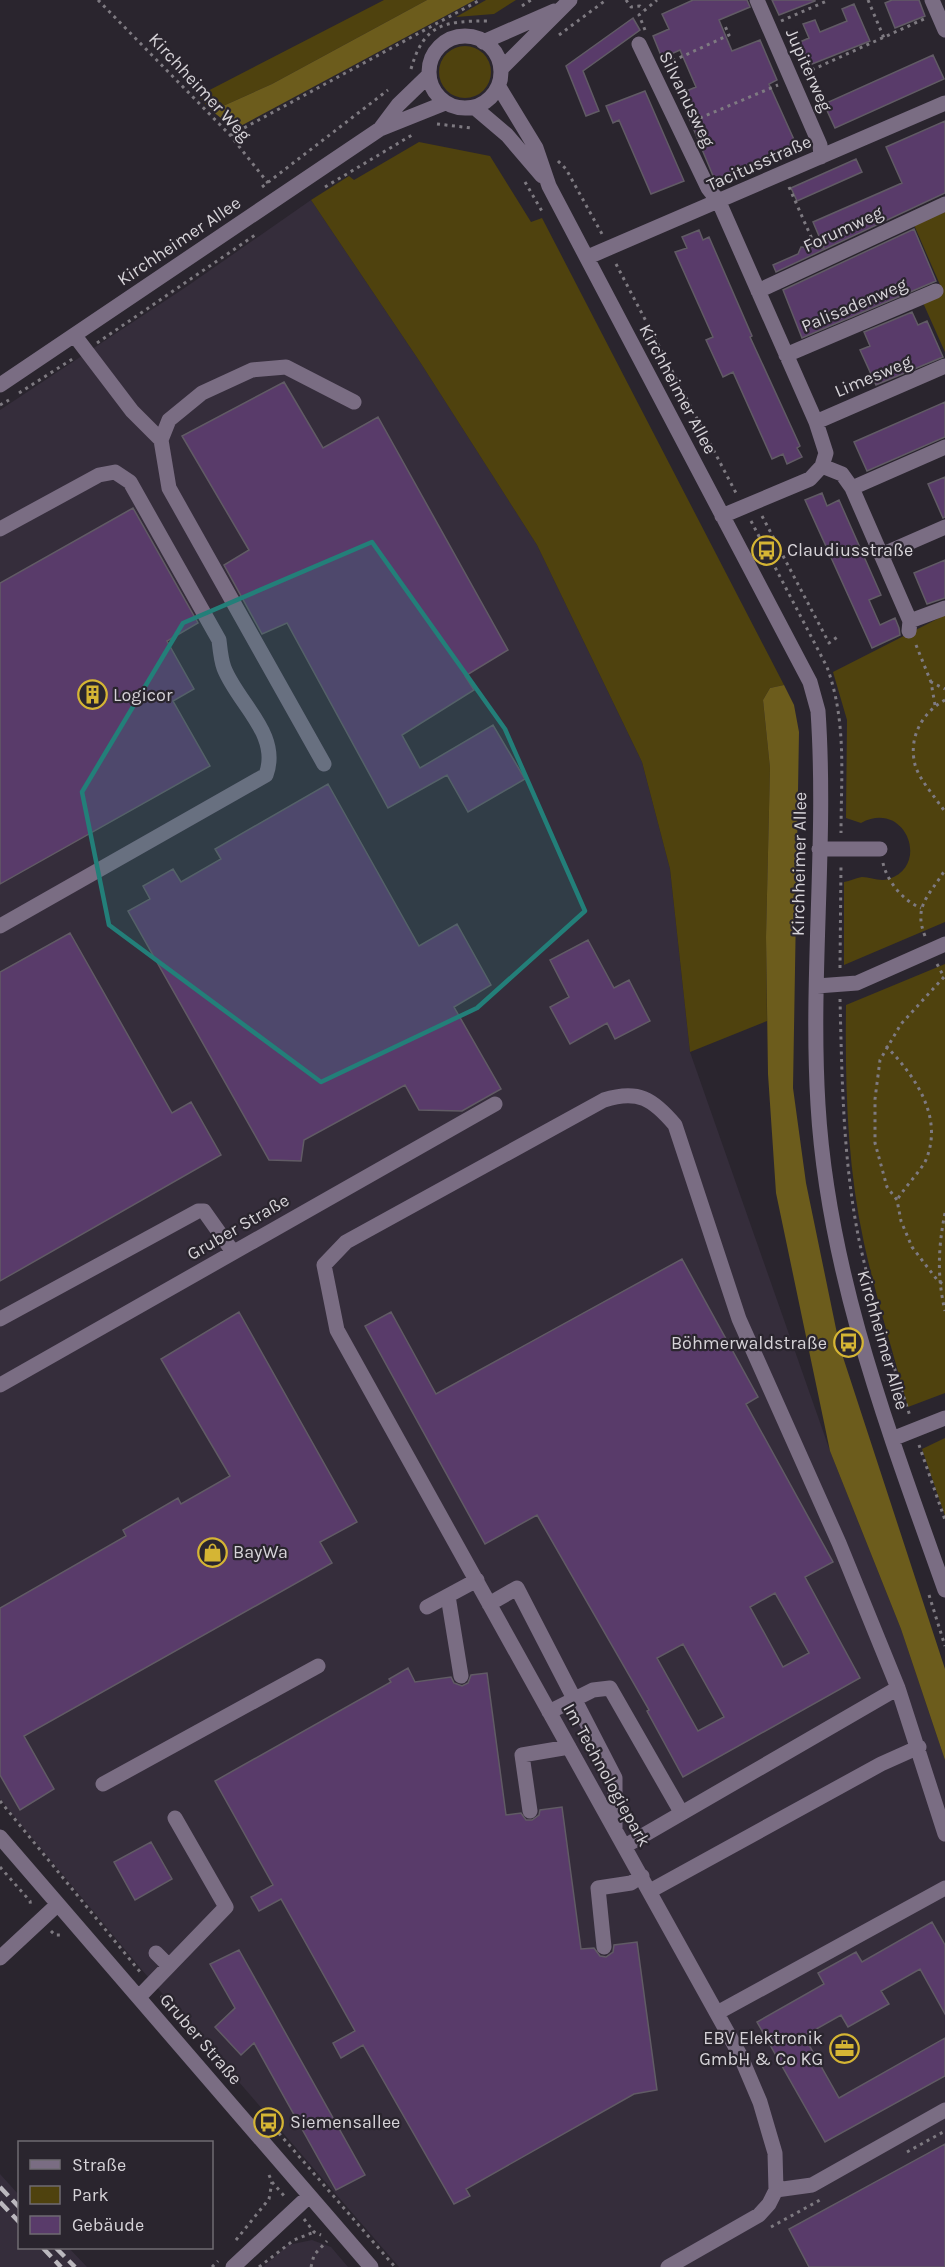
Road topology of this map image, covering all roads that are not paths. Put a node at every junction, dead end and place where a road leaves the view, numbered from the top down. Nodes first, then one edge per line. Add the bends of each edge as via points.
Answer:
1 (757, 0) edge
2 (565, 4) edge
3 (935, 7) edge
4 (945, 30) edge
5 (483, 42) junction
6 (639, 44) road end
7 (501, 69) junction
8 (429, 75) junction
9 (498, 87) junction
10 (445, 103) junction
11 (945, 103) edge
12 (474, 107) junction
13 (380, 129) junction
14 (821, 157) junction
15 (549, 186) junction
16 (719, 202) junction
17 (945, 204) edge
18 (588, 257) junction
19 (758, 291) junction
20 (936, 291) dead end
21 (75, 336) junction
22 (786, 355) junction
23 (945, 366) edge
24 (0, 385) edge
25 (354, 402) dead end
26 (816, 422) junction
27 (161, 440) junction
28 (945, 447) edge
29 (822, 466) junction
30 (852, 488) junction
31 (722, 516) junction
32 (945, 527) edge
33 (0, 529) edge
34 (881, 555) junction
35 (945, 608) edge
36 (324, 764) dead end
37 (819, 849) junction
38 (880, 849) road end
39 (0, 926) edge
40 (938, 947) edge
41 (817, 986) junction
42 (495, 1104) dead end
43 (233, 1252) junction
44 (0, 1319) edge
45 (0, 1384) edge
46 (945, 1418) edge
47 (892, 1438) junction
48 (477, 1580) junction
49 (945, 1590) edge
50 (448, 1596) junction
51 (489, 1604) junction
52 (427, 1607) dead end
53 (318, 1666) dead end
54 (461, 1676) dead end
55 (898, 1689) junction
56 (574, 1698) junction
57 (549, 1712) junction
58 (919, 1746) junction
59 (568, 1747) junction
60 (103, 1784) dead end
61 (530, 1812) dead end
62 (681, 1812) junction
63 (175, 1818) dead end
64 (615, 1830) junction
65 (945, 1833) edge
66 (0, 1837) edge
67 (625, 1846) junction
68 (642, 1876) junction
69 (945, 1888) edge
70 (650, 1891) junction
71 (57, 1905) junction
72 (604, 1947) dead end
73 (156, 1953) dead end
74 (0, 1958) edge
75 (169, 1966) junction
76 (140, 1996) junction
77 (717, 2013) junction
78 (945, 2110) edge
79 (776, 2190) junction
80 (308, 2197) junction
81 (226, 2263) edge
82 (371, 2267) edge
83 (668, 2267) edge

1 - 14 street, Jupiterweg via 820,145
2 - 5 street
2 - 7 street
3 - 4 street
5 - 7 street via 495,53
5 - 8 street via 468,37 446,41 434,52
6 - 16 street, Silvanusweg via 708,189
7 - 9 street
8 - 10 street via 434,91
8 - 13 street, Kirchheimer Allee
9 - 12 street via 490,99
9 - 15 street, Kirchheimer Allee via 536,148
10 - 12 street
10 - 13 street, Kirchheimer Allee
11 - 14 street, Tacitusstraße
12 - 15 street, Kirchheimer Allee via 507,135
13 - 21 street, Kirchheimer Allee
14 - 16 street, Tacitusstraße
15 - 18 street, Kirchheimer Allee
16 - 18 street, Tacitusstraße
16 - 19 street
17 - 19 street, Forumweg
18 - 31 street, Kirchheimer Allee
19 - 22 street
20 - 22 street, Palisadenweg
21 - 24 street, Kirchheimer Allee
21 - 27 street via 132,411
22 - 26 street
23 - 26 street, Limesweg
25 - 27 street via 286,367 252,370 202,393 169,420
26 - 29 street via 826,453
27 - 36 street via 169,488
28 - 30 street
29 - 30 street via 842,474
29 - 31 street via 810,479
30 - 34 street
31 - 37 street, Kirchheimer Allee via 810,682 818,711
32 - 34 street
33 - 39 street via 99,476 115,472 130,482 219,640 224,668 268,743 271,761 266,775
34 - 35 street via 910,626
37 - 38 street
37 - 41 street, Kirchheimer Allee
40 - 41 street via 857,983
41 - 47 street, Kirchheimer Allee via 818,1106 824,1168 857,1331
42 - 43 street, Gruber Straße
43 - 44 street via 204,1211 198,1211
43 - 45 street, Gruber Straße
46 - 47 street
47 - 49 street, Kirchheimer Allee
48 - 50 street
48 - 51 street, Im Technologiepark
48 - 55 street, Im Technologiepark via 337,1330 324,1265 346,1242 604,1100 619,1095 636,1096 657,1104 675,1125 739,1319 839,1543
50 - 52 street
50 - 54 street
51 - 56 street via 518,1588
51 - 57 street, Im Technologiepark
53 - 60 street
55 - 58 street
55 - 62 street
56 - 57 street
56 - 62 street via 610,1688
56 - 64 street via 615,1778
57 - 59 street, Im Technologiepark
58 - 65 street
58 - 70 street
59 - 61 street via 522,1755
59 - 64 street, Im Technologiepark
62 - 67 street
63 - 75 street via 226,1907
64 - 67 street, Im Technologiepark
66 - 71 street, Gruber Straße
67 - 68 street, Im Technologiepark
68 - 70 street, Im Technologiepark
68 - 72 street via 631,1883 598,1888
69 - 77 street
70 - 77 street, Im Technologiepark
71 - 74 street
71 - 76 street, Gruber Straße
73 - 75 street
75 - 76 street
76 - 80 street, Gruber Straße
77 - 79 street, Im Technologiepark via 760,2102 775,2153
78 - 79 street via 812,2185
79 - 83 street via 759,2215
80 - 81 street
80 - 82 street, Gruber Straße

